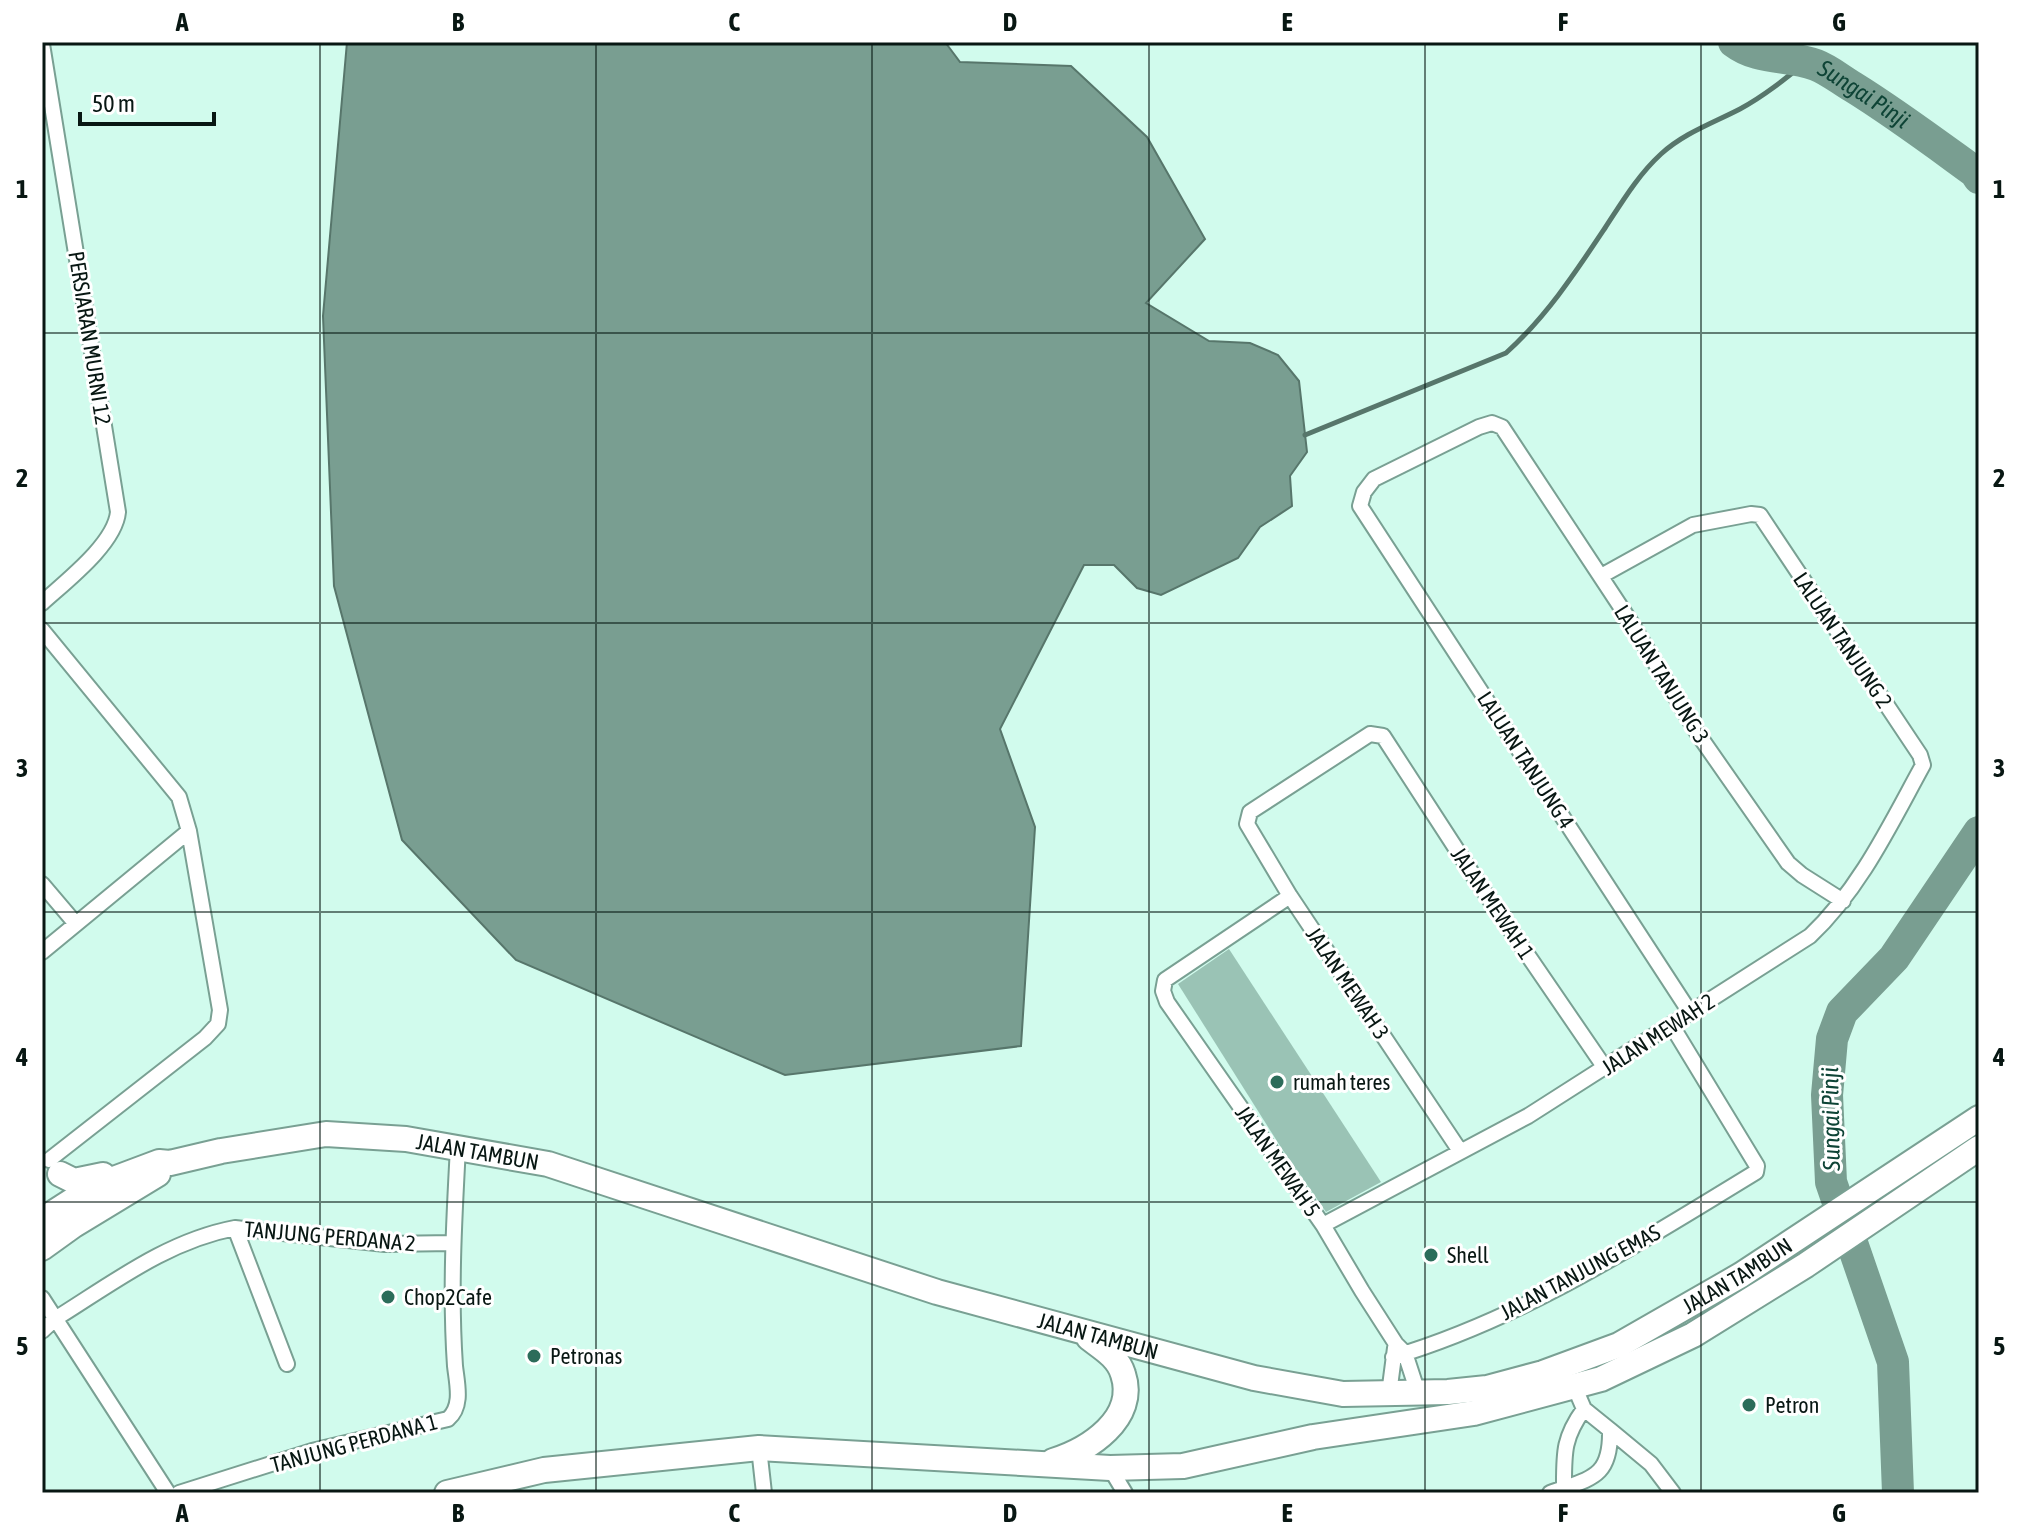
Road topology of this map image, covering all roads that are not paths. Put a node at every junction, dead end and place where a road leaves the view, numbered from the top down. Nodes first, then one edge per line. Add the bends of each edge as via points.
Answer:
1 (42, 44) edge
2 (1360, 506) joint
3 (1601, 576) junction
4 (42, 603) edge
5 (42, 630) edge
6 (1383, 736) joint
7 (1923, 765) joint
8 (189, 831) junction
9 (42, 884) edge
10 (1290, 896) junction
11 (1843, 901) junction
12 (76, 924) junction
13 (42, 952) edge
14 (1691, 1014) junction
15 (1672, 1026) junction
16 (1605, 1068) junction
17 (1979, 1118) edge
18 (458, 1147) junction
19 (1979, 1148) edge
20 (1460, 1151) junction
21 (50, 1162) edge
22 (160, 1164) junction
23 (42, 1213) edge
24 (42, 1220) edge
25 (1323, 1225) junction
26 (235, 1228) junction
27 (453, 1243) junction
28 (42, 1248) edge
29 (42, 1298) edge
30 (55, 1319) junction
31 (1077, 1330) junction
32 (42, 1331) edge
33 (1398, 1351) junction
34 (287, 1364) dead end
35 (1418, 1393) junction
36 (1389, 1394) junction
37 (1580, 1398) junction
38 (1610, 1430) junction
39 (759, 1448) junction
40 (1043, 1464) junction
41 (1110, 1468) junction
42 (1557, 1490) edge
43 (168, 1493) edge
44 (179, 1493) edge
45 (447, 1493) edge
46 (764, 1493) edge
47 (1125, 1493) edge
48 (1673, 1493) edge

1 - 4 street, PERSIARAN MURNI 12 via 118,512 115,528
2 - 3 street, LALUAN TANJUNG 3 via 1374,479 1492,423 1502,427
2 - 14 street, LALUAN TANJUNG 4
3 - 7 street, LALUAN TANJUNG 2 via 1693,525 1760,515
3 - 11 street, LALUAN TANJUNG 3 via 1698,734 1788,863
5 - 8 street via 179,797
6 - 10 street, JALAN MEWAH 3 via 1370,734 1250,812 1249,828
6 - 16 street, JALAN MEWAH 1
7 - 11 street, JALAN MEWAH 2
8 - 12 street
8 - 21 street via 220,1010 218,1024
9 - 12 street
10 - 20 street, JALAN MEWAH 3
10 - 25 street, JALAN MEWAH 5 via 1165,980 1163,991
11 - 14 street, JALAN MEWAH 2 via 1810,936
12 - 13 street
14 - 15 street, JALAN MEWAH 2
15 - 16 street, JALAN MEWAH 2
15 - 33 street, JALAN TANJUNG EMAS via 1758,1170 1527,1304
16 - 20 street, JALAN MEWAH 2
17 - 35 main road, JALAN TAMBUN via 1790,1243 1619,1345 1487,1388
18 - 22 main road, JALAN TAMBUN via 326,1134
18 - 27 street
18 - 31 main road, JALAN TAMBUN via 548,1164 937,1292
19 - 37 main road, JALAN TAMBUN via 1806,1265
20 - 25 street, JALAN MEWAH 2
21 - 22 main road via 70,1180 81,1181 127,1167
21 - 23 main road via 62,1190
22 - 24 main road, JALAN TAMBUN via 95,1186
22 - 28 main road, JALAN TAMBUN via 163,1171
25 - 33 street, JALAN MEWAH 5
26 - 27 street, TANJUNG PERDANA 2 via 385,1244
26 - 30 street, TANJUNG PERDANA 2 via 164,1250
26 - 34 street
27 - 44 street, TANJUNG PERDANA 1 via 456,1412 448,1419 312,1451
29 - 30 street
30 - 32 street, TANJUNG PERDANA 2
30 - 43 street
31 - 36 main road, JALAN TAMBUN via 1254,1378 1343,1394
31 - 40 main road via 1116,1362 1123,1374 1124,1400 1107,1431 1089,1446
33 - 35 street, JALAN MEWAH 5
33 - 36 street
35 - 36 main road, JALAN TAMBUN
37 - 38 street
37 - 41 main road, JALAN TAMBUN via 1541,1397 1183,1466
37 - 42 street
38 - 42 street via 1605,1466 1588,1479
38 - 48 street via 1651,1464
39 - 40 main road, JALAN TAMBUN
39 - 45 main road, JALAN TAMBUN via 544,1470
39 - 46 street
40 - 41 main road, JALAN TAMBUN
41 - 47 street

